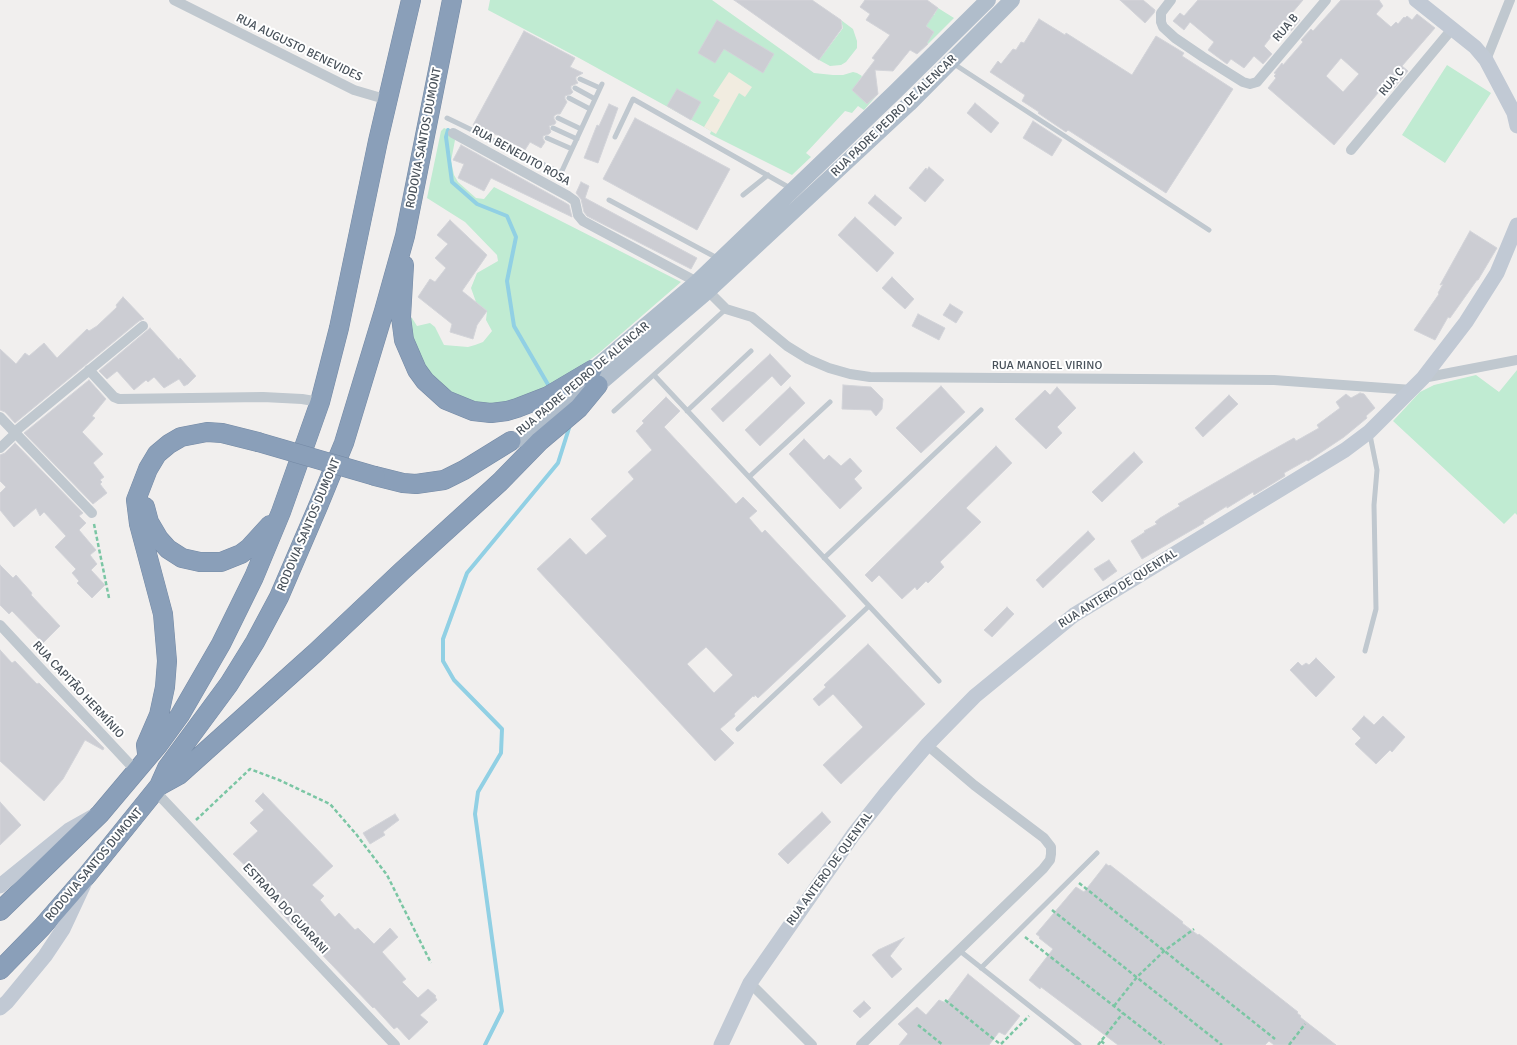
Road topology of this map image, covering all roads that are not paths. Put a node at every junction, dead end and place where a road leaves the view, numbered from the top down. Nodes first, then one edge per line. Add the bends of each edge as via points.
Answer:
1 (174, 0) edge
2 (411, 0) edge
3 (452, 0) edge
4 (988, 0) edge
5 (1012, 0) edge
6 (1326, 0) edge
7 (1416, 0) edge
8 (1510, 0) edge
9 (1169, 2) edge
10 (1452, 29) junction
11 (933, 55) junction
12 (1486, 60) junction
13 (948, 65) junction
14 (580, 79) dead end
15 (575, 88) dead end
16 (896, 92) junction
17 (569, 98) dead end
18 (595, 99) junction
19 (388, 100) junction
20 (909, 104) junction
21 (590, 109) junction
22 (448, 118) dead end
23 (558, 118) dead end
24 (1517, 126) edge
25 (553, 128) dead end
26 (581, 128) junction
27 (453, 133) dead end
28 (615, 137) dead end
29 (547, 138) dead end
30 (577, 139) junction
31 (572, 149) junction
32 (1351, 150) dead end
33 (768, 175) junction
34 (793, 190) junction
35 (743, 194) dead end
36 (609, 200) dead end
37 (1517, 225) edge
38 (1209, 230) dead end
39 (405, 236) junction
40 (720, 260) junction
41 (702, 286) junction
42 (726, 309) junction
43 (143, 326) dead end
44 (750, 351) dead end
45 (1516, 361) edge
46 (88, 370) junction
47 (654, 375) junction
48 (595, 377) junction
49 (1423, 378) junction
50 (1412, 390) junction
51 (320, 402) junction
52 (830, 402) dead end
53 (980, 410) dead end
54 (614, 411) dead end
55 (687, 411) junction
56 (0, 417) edge
57 (1369, 432) junction
58 (16, 433) junction
59 (511, 441) joint
60 (0, 448) edge
61 (749, 477) junction
62 (141, 486) junction
63 (281, 512) junction
64 (92, 513) road end
65 (824, 558) junction
66 (869, 606) junction
67 (0, 625) edge
68 (1365, 651) dead end
69 (939, 681) dead end
70 (738, 730) dead end
71 (927, 745) junction
72 (142, 766) junction
73 (157, 788) junction
74 (100, 814) junction
75 (1097, 853) dead end
76 (88, 874) junction
77 (0, 886) edge
78 (0, 911) edge
79 (960, 951) junction
80 (981, 968) junction
81 (0, 970) edge
82 (750, 982) junction
83 (0, 1008) edge
84 (396, 1045) edge
85 (721, 1045) edge
86 (812, 1045) edge
87 (861, 1045) edge
88 (1080, 1045) edge

1 - 19 street, RUA AUGUSTO BENEVIDES via 354,90
2 - 19 highway
3 - 39 highway, RODOVIA SANTOS DUMONT
4 - 11 main road, RUA PADRE PEDRO DE ALENCAR
5 - 13 main road, RUA PADRE PEDRO DE ALENCAR
6 - 9 street, RUA B via 1256,82 1250,84 1196,52 1164,27 1161,13
7 - 10 street
8 - 12 street
10 - 12 street via 1475,46
10 - 32 street, RUA C
11 - 13 main road
11 - 16 main road, RUA PADRE PEDRO DE ALENCAR
12 - 24 street via 1514,113
13 - 20 main road, RUA PADRE PEDRO DE ALENCAR
13 - 38 lane
14 - 18 lane via 601,86
15 - 18 lane
16 - 20 main road
16 - 34 main road, RUA PADRE PEDRO DE ALENCAR
17 - 21 lane
18 - 21 lane
19 - 51 highway
20 - 41 main road, RUA PADRE PEDRO DE ALENCAR
21 - 26 lane
22 - 31 lane via 561,173
23 - 26 lane
25 - 30 lane
26 - 30 lane
27 - 41 street, RUA BENEDITO ROSA via 568,196 575,201 583,221
28 - 33 lane via 633,99
29 - 31 lane
30 - 31 lane
33 - 34 lane
33 - 35 lane
34 - 40 main road, RUA PADRE PEDRO DE ALENCAR
36 - 40 lane
37 - 49 street, RUA ANTERO DE QUENTAL via 1497,273 1466,322
39 - 48 highway via 401,317 404,340 424,381 446,400 473,411 507,411
39 - 73 highway, RODOVIA SANTOS DUMONT via 344,443 279,597 230,684 167,768
40 - 41 main road, RUA PADRE PEDRO DE ALENCAR
41 - 42 street, RUA MANOEL VIRINO
41 - 48 main road, RUA PADRE PEDRO DE ALENCAR
42 - 47 lane
42 - 50 street, RUA MANOEL VIRINO via 752,317 808,359 829,368 870,377 1274,380
43 - 46 street
44 - 55 lane
45 - 49 street
46 - 51 street via 114,397 119,398 263,397
46 - 58 street
47 - 54 lane
47 - 55 lane
48 - 59 main road, RUA PADRE PEDRO DE ALENCAR via 524,438
48 - 73 highway via 579,408 315,653 179,775
49 - 50 street, RUA ANTERO DE QUENTAL
50 - 57 street, RUA ANTERO DE QUENTAL
51 - 63 highway
52 - 61 lane
53 - 65 lane
55 - 61 lane
56 - 58 street
57 - 68 lane via 1377,470 1374,486 1376,609
57 - 71 street, RUA ANTERO DE QUENTAL via 1345,450 1074,615 975,696
58 - 60 street
58 - 64 street
59 - 62 highway, bridge via 460,473 439,481 416,484 375,476 222,433 207,432 181,437 169,444 157,454
61 - 65 lane
62 - 63 highway via 149,522 159,539 182,558 200,562 221,562 241,554
62 - 72 highway via 136,500 139,524 163,614 167,661 159,715 146,745
63 - 72 highway via 221,644 180,715
65 - 66 lane
66 - 69 lane
66 - 70 lane
67 - 72 street, RUA CAPITÃO HERMÍNIO
71 - 79 street via 1044,838 1051,847 1050,860 1043,869
71 - 82 street, RUA ANTERO DE QUENTAL via 853,835
72 - 74 highway
73 - 76 highway, RODOVIA SANTOS DUMONT
73 - 84 street, ESTRADA DO GUARANI
74 - 77 street via 69,830
74 - 78 highway
75 - 80 lane
76 - 81 highway, RODOVIA SANTOS DUMONT
76 - 83 street via 63,929
79 - 80 lane
79 - 87 street
80 - 88 lane
82 - 85 street, RUA ANTERO DE QUENTAL
82 - 86 street

